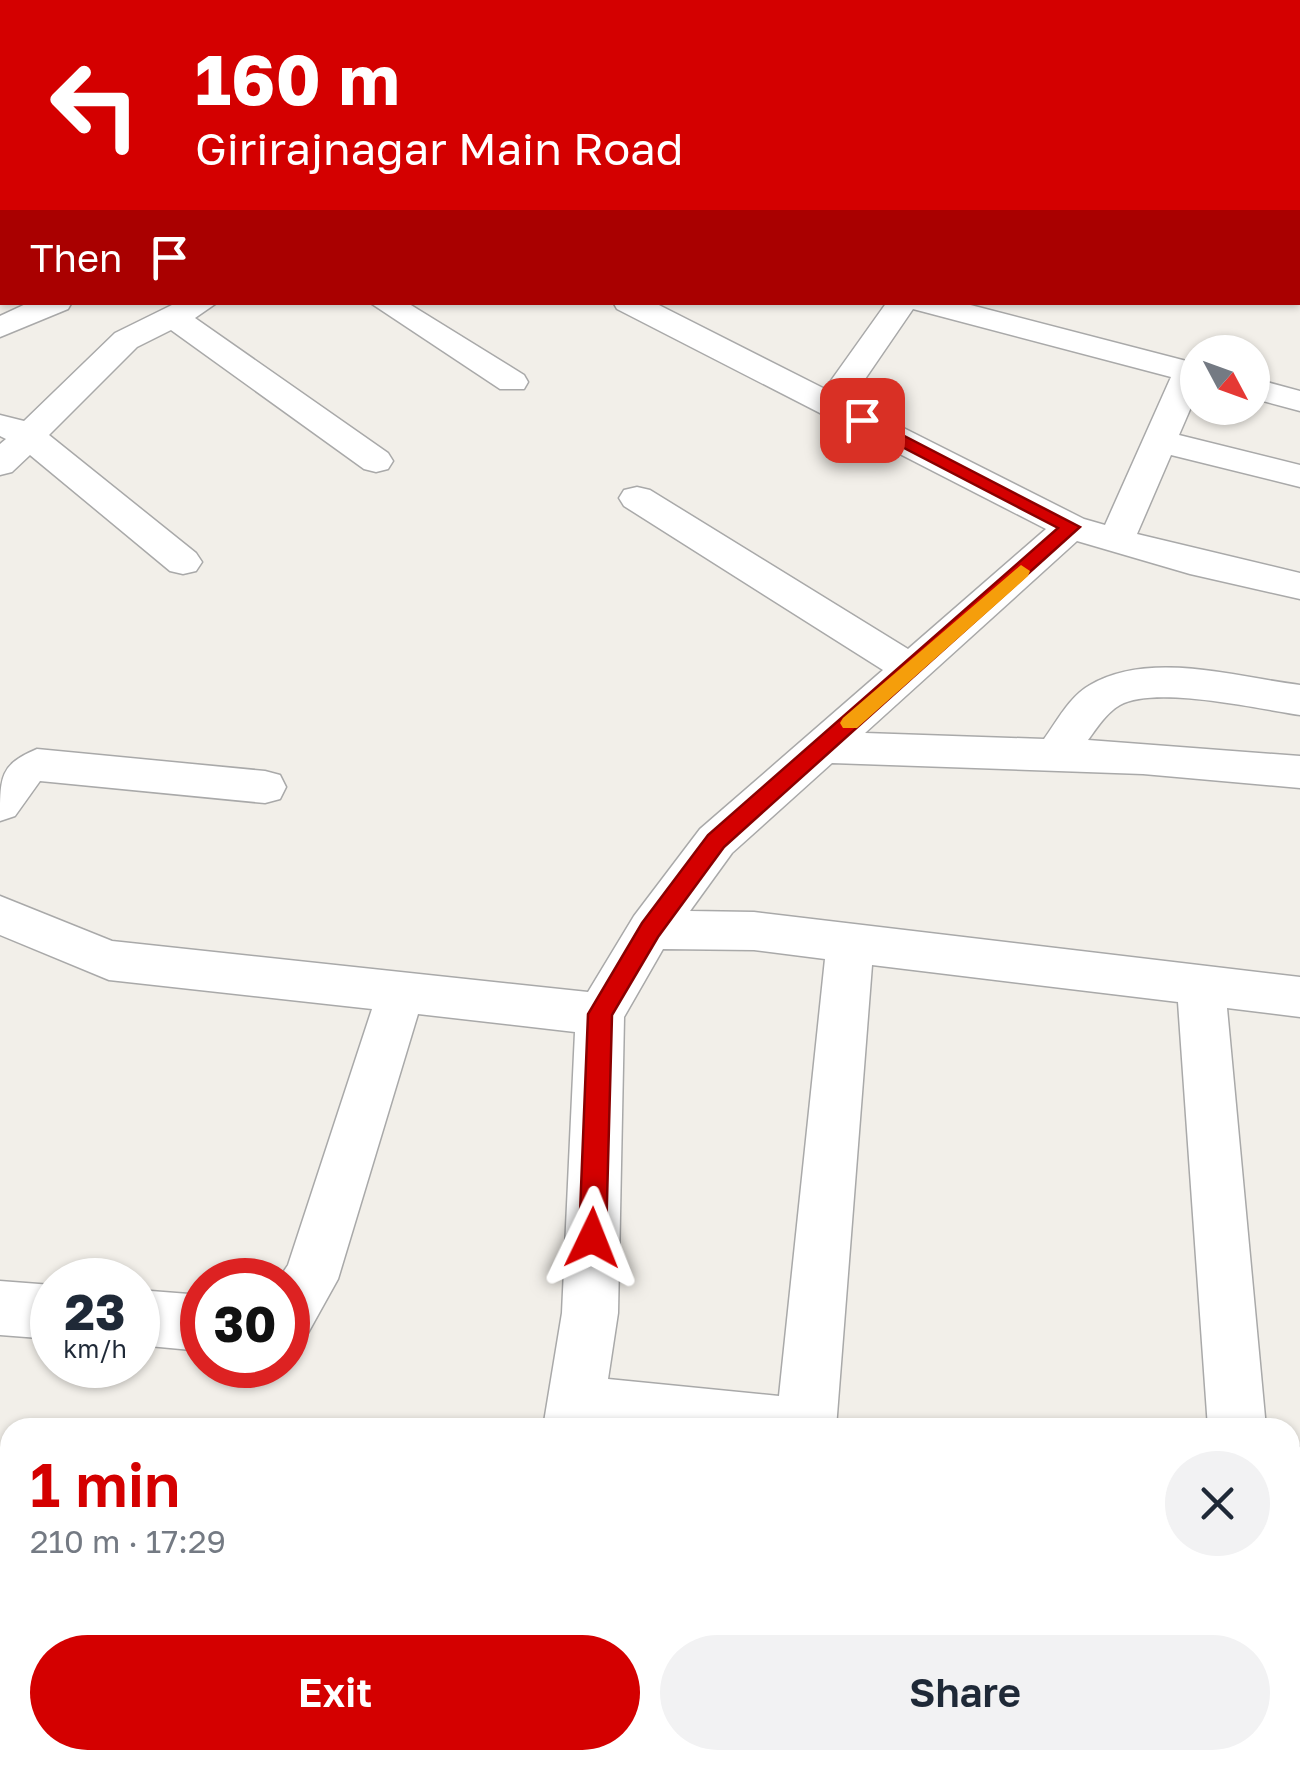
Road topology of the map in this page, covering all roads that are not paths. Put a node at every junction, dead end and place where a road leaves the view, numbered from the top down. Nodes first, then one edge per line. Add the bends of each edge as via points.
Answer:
1 (50, 305) edge
2 (389, 305) edge
3 (634, 305) edge
4 (901, 305) edge
5 (932, 305) edge
6 (188, 310) edge
7 (0, 328) edge
8 (1180, 370) edge
9 (512, 382) dead end
10 (1270, 393) edge
11 (1180, 399) edge
12 (1300, 401) edge
13 (832, 403) junction
14 (14, 430) edge
15 (1159, 440) junction
16 (376, 461) dead end
17 (0, 464) edge
18 (1300, 476) edge
19 (637, 498) dead end
20 (1071, 527) junction
21 (1116, 541) junction
22 (183, 562) dead end
23 (1300, 586) edge
24 (911, 669) junction
25 (1300, 700) edge
26 (822, 748) junction
27 (1054, 755) junction
28 (1300, 772) edge
29 (265, 787) dead end
30 (0, 804) edge
31 (0, 915) edge
32 (650, 930) junction
33 (850, 945) junction
34 (1201, 986) junction
35 (401, 992) junction
36 (1300, 997) edge
37 (600, 1014) junction
38 (310, 1281) edge
39 (0, 1308) edge
40 (30, 1310) edge
41 (574, 1416) edge
42 (616, 1418) edge
43 (807, 1418) edge
44 (1236, 1418) edge

1 - 7 street
2 - 9 street
3 - 13 street
4 - 13 street
5 - 8 street
6 - 14 street via 126,340
6 - 16 street
10 - 12 street
11 - 15 street
13 - 20 street
14 - 17 street
14 - 22 street
15 - 18 street
15 - 21 street
19 - 24 street
20 - 21 street
20 - 24 street
21 - 23 street
24 - 26 street
25 - 27 street via 1156,683 1126,686 1103,696
26 - 27 street
26 - 32 street via 716,841
27 - 28 street
29 - 30 street via 38,765 20,772
31 - 35 street via 109,960
32 - 33 street via 754,931
32 - 37 street
33 - 34 street
33 - 43 street
34 - 36 street
34 - 44 street
35 - 37 street
35 - 38 street
37 - 41 street via 590,1314
39 - 40 street
41 - 42 street

